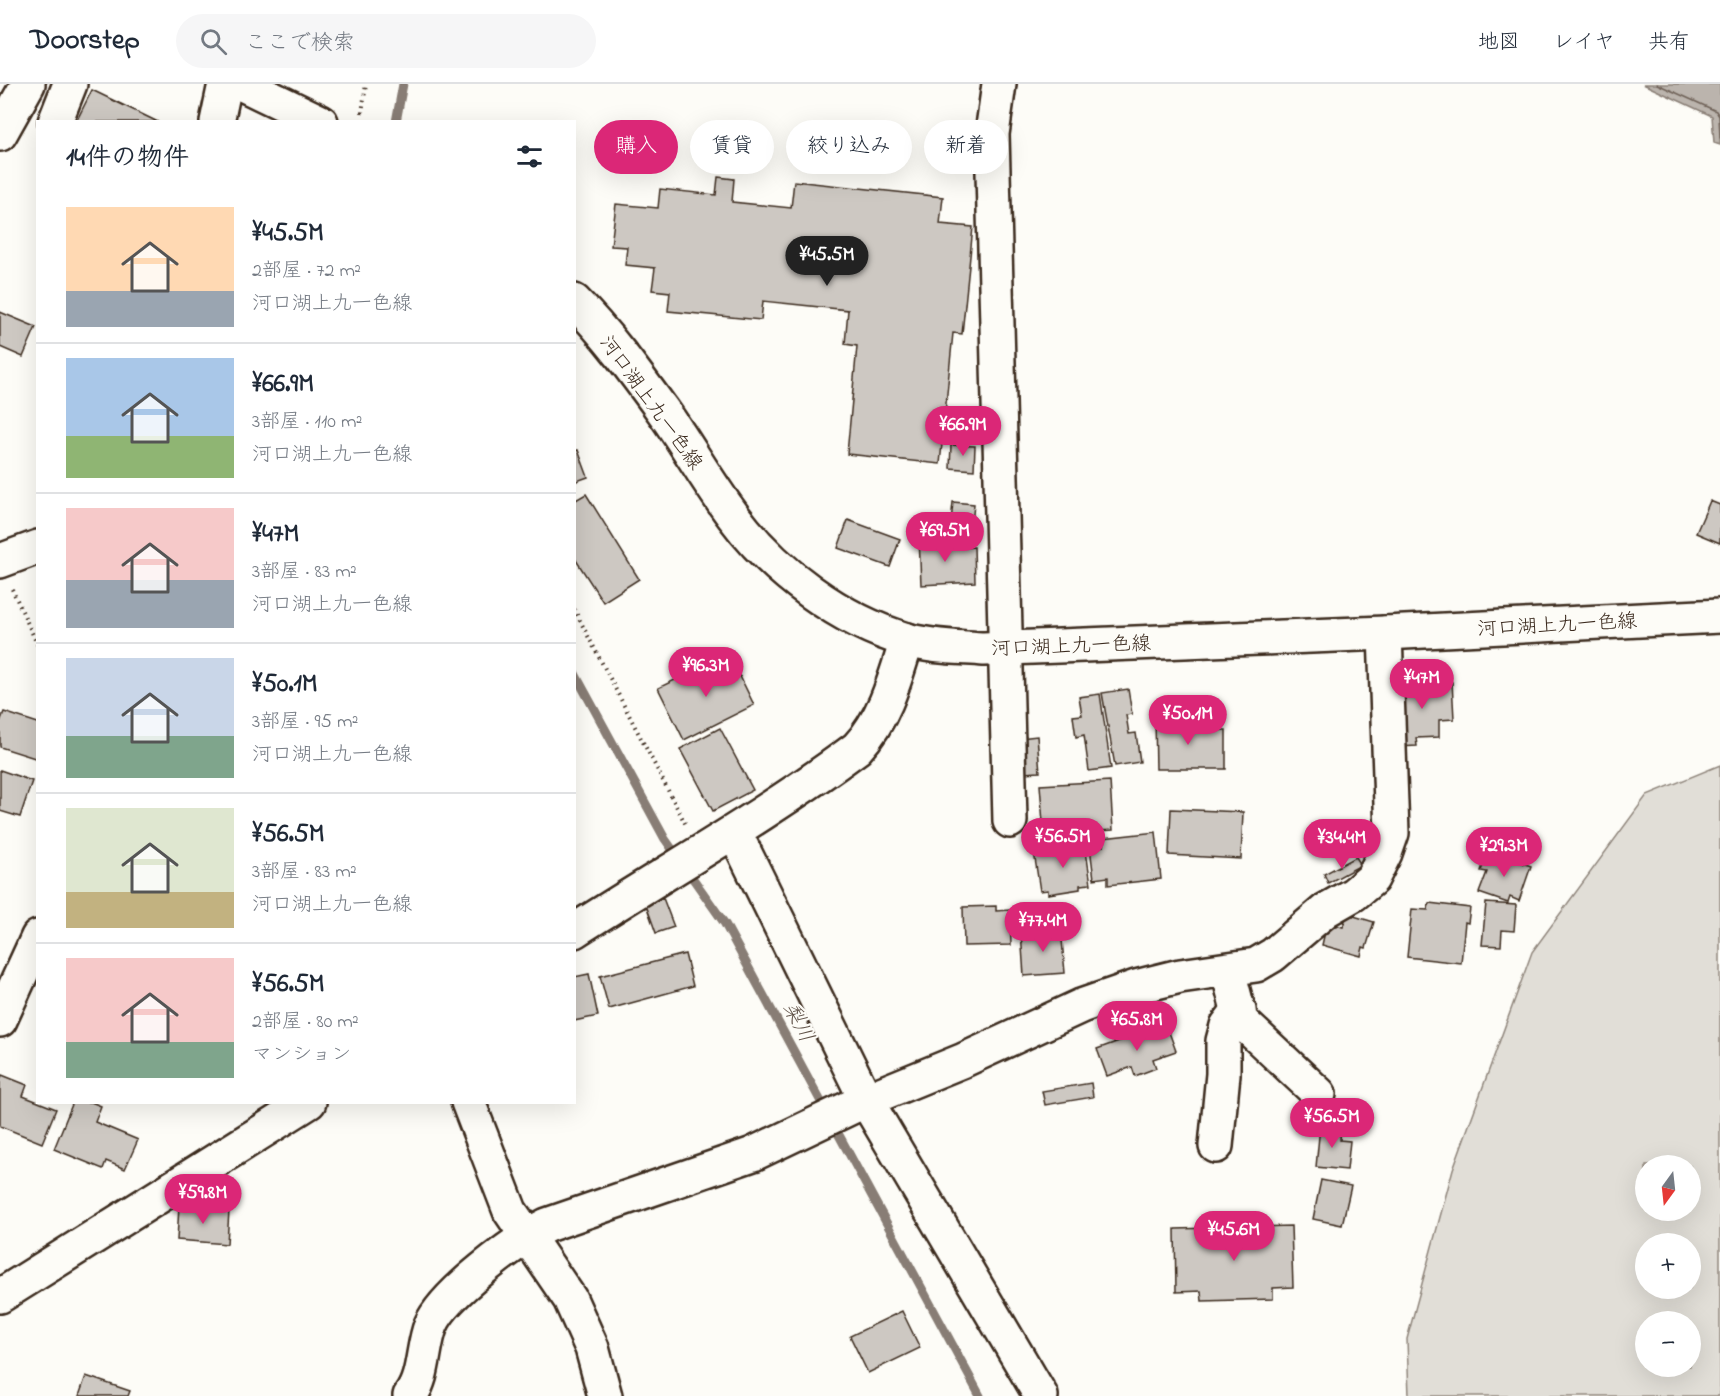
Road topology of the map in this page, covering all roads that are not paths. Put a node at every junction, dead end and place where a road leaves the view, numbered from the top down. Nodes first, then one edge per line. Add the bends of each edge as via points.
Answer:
1 (28, 84) edge
2 (70, 84) edge
3 (225, 84) edge
4 (242, 84) edge
5 (999, 84) edge
6 (56, 120) edge
7 (217, 120) edge
8 (317, 120) edge
9 (0, 134) edge
10 (576, 303) edge
11 (36, 549) edge
12 (5, 572) edge
13 (1720, 616) edge
14 (1385, 633) junction
15 (908, 640) junction
16 (1006, 648) junction
17 (1010, 820) dead end
18 (735, 833) junction
19 (576, 930) edge
20 (36, 941) edge
21 (1228, 971) junction
22 (1239, 1010) junction
23 (0, 1020) edge
24 (1319, 1094) dead end
25 (866, 1100) junction
26 (306, 1104) edge
27 (469, 1104) edge
28 (1216, 1146) dead end
29 (526, 1236) junction
30 (0, 1296) edge
31 (410, 1396) edge
32 (605, 1396) edge
33 (1041, 1396) edge

1 - 9 street
2 - 6 street
3 - 7 street
4 - 8 street
5 - 16 street via 992,134
10 - 15 street, 河口湖上九一色線 via 663,412 734,518 780,567 871,627
11 - 12 street
13 - 14 street, 河口湖上九一色線
14 - 16 street, 河口湖上九一色線
14 - 21 street via 1392,812 1392,832 1385,853 1372,879 1307,924 1274,955 1256,965
15 - 16 street, 河口湖上九一色線
15 - 18 street via 872,732 857,748
16 - 17 street
18 - 19 street
18 - 25 street
20 - 23 street
21 - 22 street
21 - 25 street via 1179,976 1081,1006
22 - 24 street via 1241,1020
22 - 28 street via 1227,1026 1223,1041
25 - 29 street via 753,1154 547,1225
25 - 33 street
26 - 30 street
27 - 29 street via 510,1211
29 - 31 street via 491,1262 432,1323
29 - 32 street via 570,1299 592,1348

